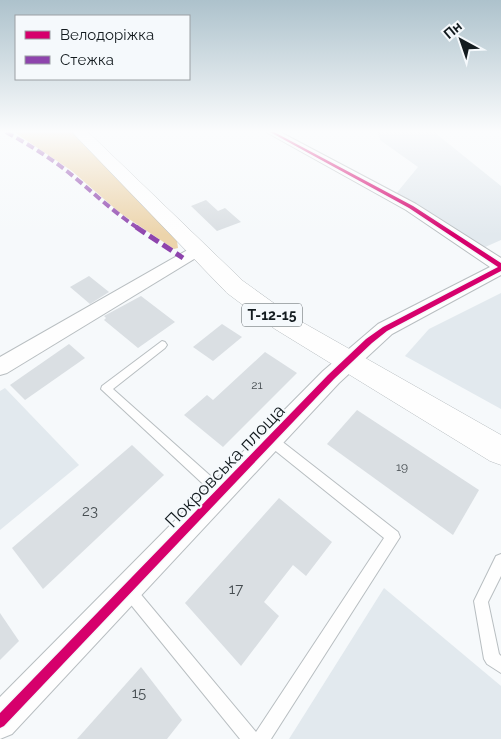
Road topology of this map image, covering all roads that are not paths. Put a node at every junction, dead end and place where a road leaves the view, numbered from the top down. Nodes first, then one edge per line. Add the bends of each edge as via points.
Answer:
1 (116, 166) edge
2 (336, 166) edge
3 (198, 249) junction
4 (501, 267) edge
5 (162, 345) dead end
6 (348, 360) junction
7 (0, 367) edge
8 (271, 440) junction
9 (501, 451) edge
10 (220, 492) junction
11 (501, 561) edge
12 (127, 590) junction
13 (501, 665) edge
14 (0, 722) edge
15 (251, 739) edge
16 (261, 739) edge

1 - 3 highway, Т-12-15
2 - 4 street via 411,207
3 - 6 highway, Т-12-15 via 235,287 277,318
3 - 7 street
4 - 6 street, Покровська площа via 385,329
5 - 10 lane via 106,389
6 - 8 street, Покровська площа
6 - 9 highway, Т-12-15
8 - 10 street, Покровська площа
8 - 16 lane via 393,537
10 - 12 street, Покровська площа
11 - 13 lane via 481,600 492,659
12 - 14 street, Покровська площа
12 - 15 lane

